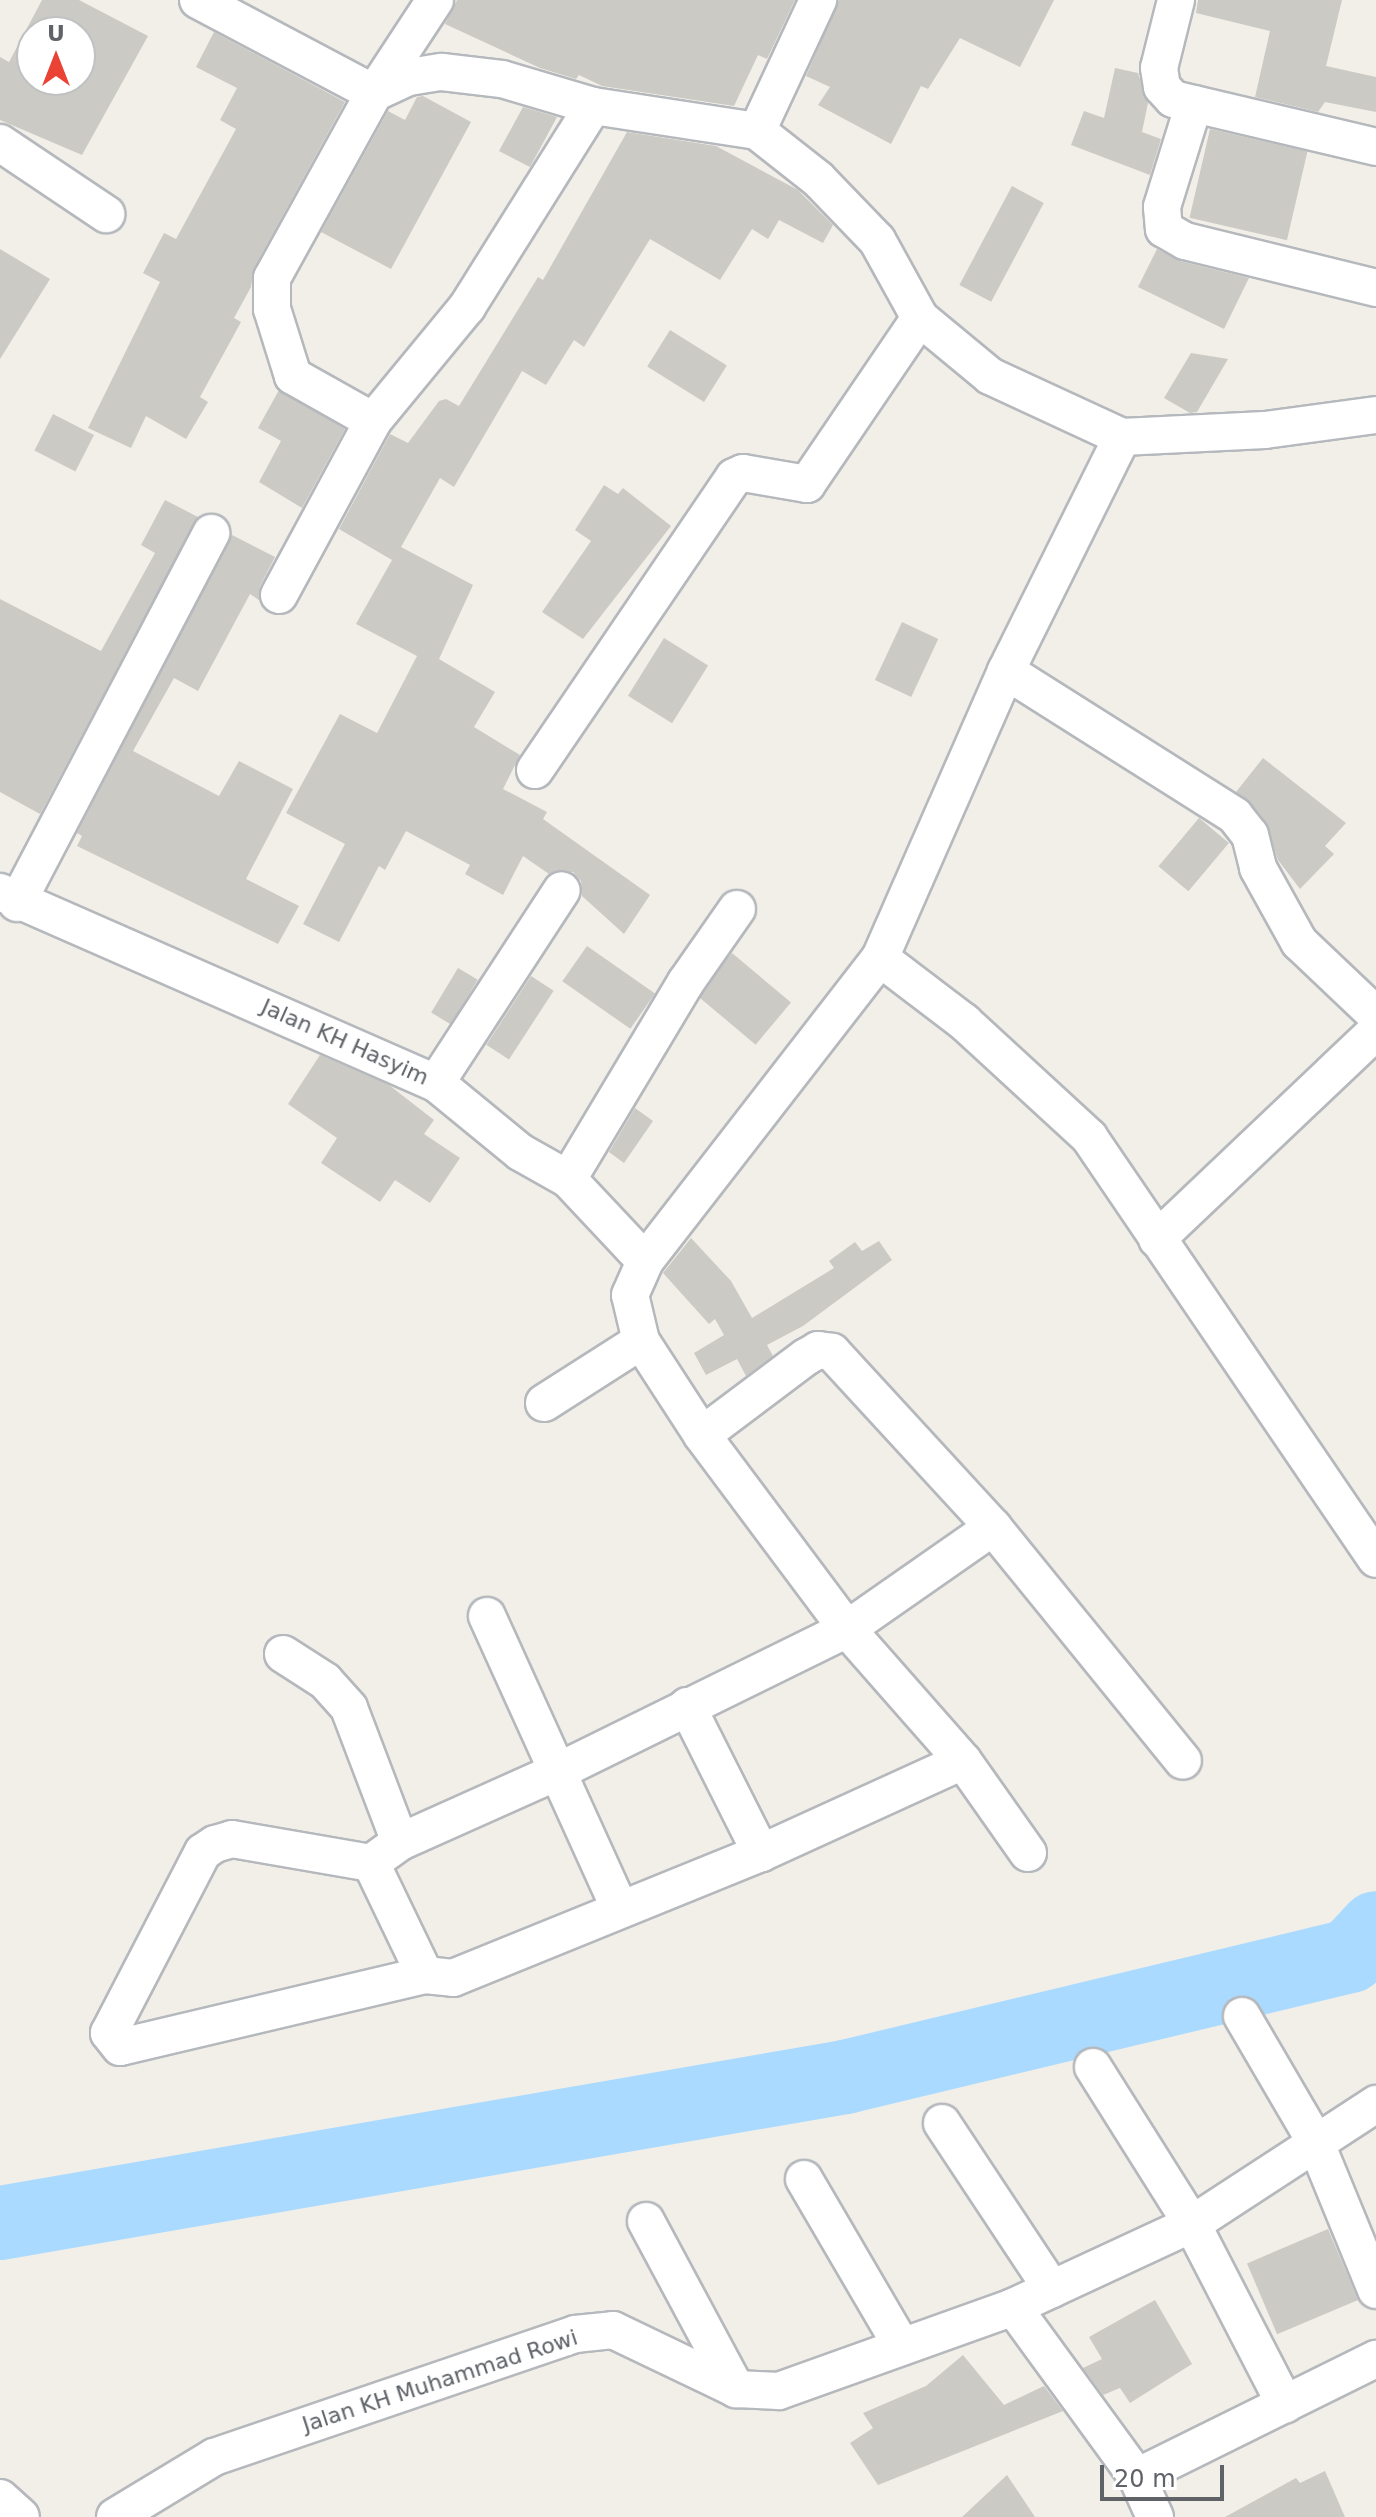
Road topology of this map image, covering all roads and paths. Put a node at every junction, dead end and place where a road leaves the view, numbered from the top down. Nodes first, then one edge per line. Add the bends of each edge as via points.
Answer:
1 (198, 0) edge
2 (435, 0) edge
3 (818, 0) edge
4 (1176, 0) edge
5 (374, 93) junction
6 (1194, 104) junction
7 (593, 106) junction
8 (757, 131) junction
9 (0, 143) edge
10 (1376, 147) edge
11 (106, 214) dead end
12 (1376, 288) edge
13 (920, 318) junction
14 (1376, 415) edge
15 (373, 421) junction
16 (1122, 437) junction
17 (211, 533) dead end
18 (279, 595) dead end
19 (1006, 671) junction
20 (535, 770) dead end
21 (562, 890) dead end
22 (8, 898) edge
23 (737, 909) dead end
24 (880, 958) junction
25 (1376, 1015) edge
26 (1376, 1031) edge
27 (436, 1083) junction
28 (568, 1179) junction
29 (1157, 1239) junction
30 (645, 1261) junction
31 (641, 1341) junction
32 (544, 1403) dead end
33 (702, 1435) junction
34 (993, 1527) junction
35 (1376, 1559) edge
36 (487, 1616) dead end
37 (847, 1629) junction
38 (283, 1654) dead end
39 (687, 1706) junction
40 (963, 1761) junction
41 (1183, 1761) dead end
42 (561, 1770) junction
43 (400, 1842) junction
44 (761, 1853) junction
45 (1028, 1853) dead end
46 (371, 1863) junction
47 (620, 1909) junction
48 (425, 1975) junction
49 (1242, 2016) dead end
50 (1093, 2067) dead end
51 (1376, 2104) edge
52 (942, 2123) dead end
53 (1315, 2141) junction
54 (804, 2179) dead end
55 (646, 2221) dead end
56 (1192, 2224) junction
57 (1052, 2289) junction
58 (1376, 2290) edge
59 (1013, 2307) junction
60 (902, 2347) junction
61 (1376, 2359) edge
62 (736, 2389) junction
63 (1285, 2404) junction
64 (1137, 2477) junction
65 (115, 2517) edge
66 (1155, 2517) edge

1 - 5 street
2 - 5 street
3 - 8 street
4 - 6 street via 1161,54 1162,87 1173,99
5 - 7 street via 409,77 442,72 502,79
5 - 15 street via 272,278 270,294 293,376
6 - 10 street
6 - 12 street via 1162,207 1164,229 1185,241
7 - 8 street
7 - 15 street via 467,307
8 - 13 street via 818,179 877,240
9 - 11 street
13 - 16 street via 990,376
13 - 20 street via 807,484 743,473 734,477
14 - 16 street via 1265,430
15 - 18 street
16 - 19 street
17 - 22 street
19 - 24 street
19 - 25 street via 1235,816 1250,835 1258,868 1299,942
21 - 27 street
22 - 27 street, Jalan KH Hasyim
23 - 28 street via 686,982
24 - 29 street via 964,1022 1089,1137
24 - 30 street
26 - 29 street
27 - 28 street, Jalan KH Hasyim via 520,1152
28 - 30 street, Jalan KH Hasyim
29 - 35 street
30 - 31 street via 630,1295
31 - 32 street
31 - 33 street
33 - 34 street via 806,1357 827,1350
33 - 37 street
34 - 37 street
34 - 41 street
36 - 42 street
37 - 39 street
37 - 40 street
38 - 43 street via 325,1681 349,1708
39 - 42 street
39 - 44 street
40 - 44 street
40 - 45 street
42 - 43 street
42 - 47 street
43 - 46 street
44 - 47 street
46 - 48 street
46 - 48 street via 232,1839 203,1852 113,2019 112,2041 120,2047
47 - 48 street via 470,1974
49 - 53 street
50 - 56 street
51 - 53 street, Jalan KH Muhammad Rowi
52 - 57 street
53 - 56 street, Jalan KH Muhammad Rowi
53 - 58 street
54 - 60 street
55 - 62 street
56 - 57 street, Jalan KH Muhammad Rowi
56 - 63 street
57 - 59 street, Jalan KH Muhammad Rowi
59 - 60 street, Jalan KH Muhammad Rowi
59 - 64 street
60 - 62 street, Jalan KH Muhammad Rowi via 779,2391
61 - 63 street
62 - 65 street, Jalan KH Muhammad Rowi via 613,2330 575,2334 214,2457
63 - 64 street
64 - 66 street

